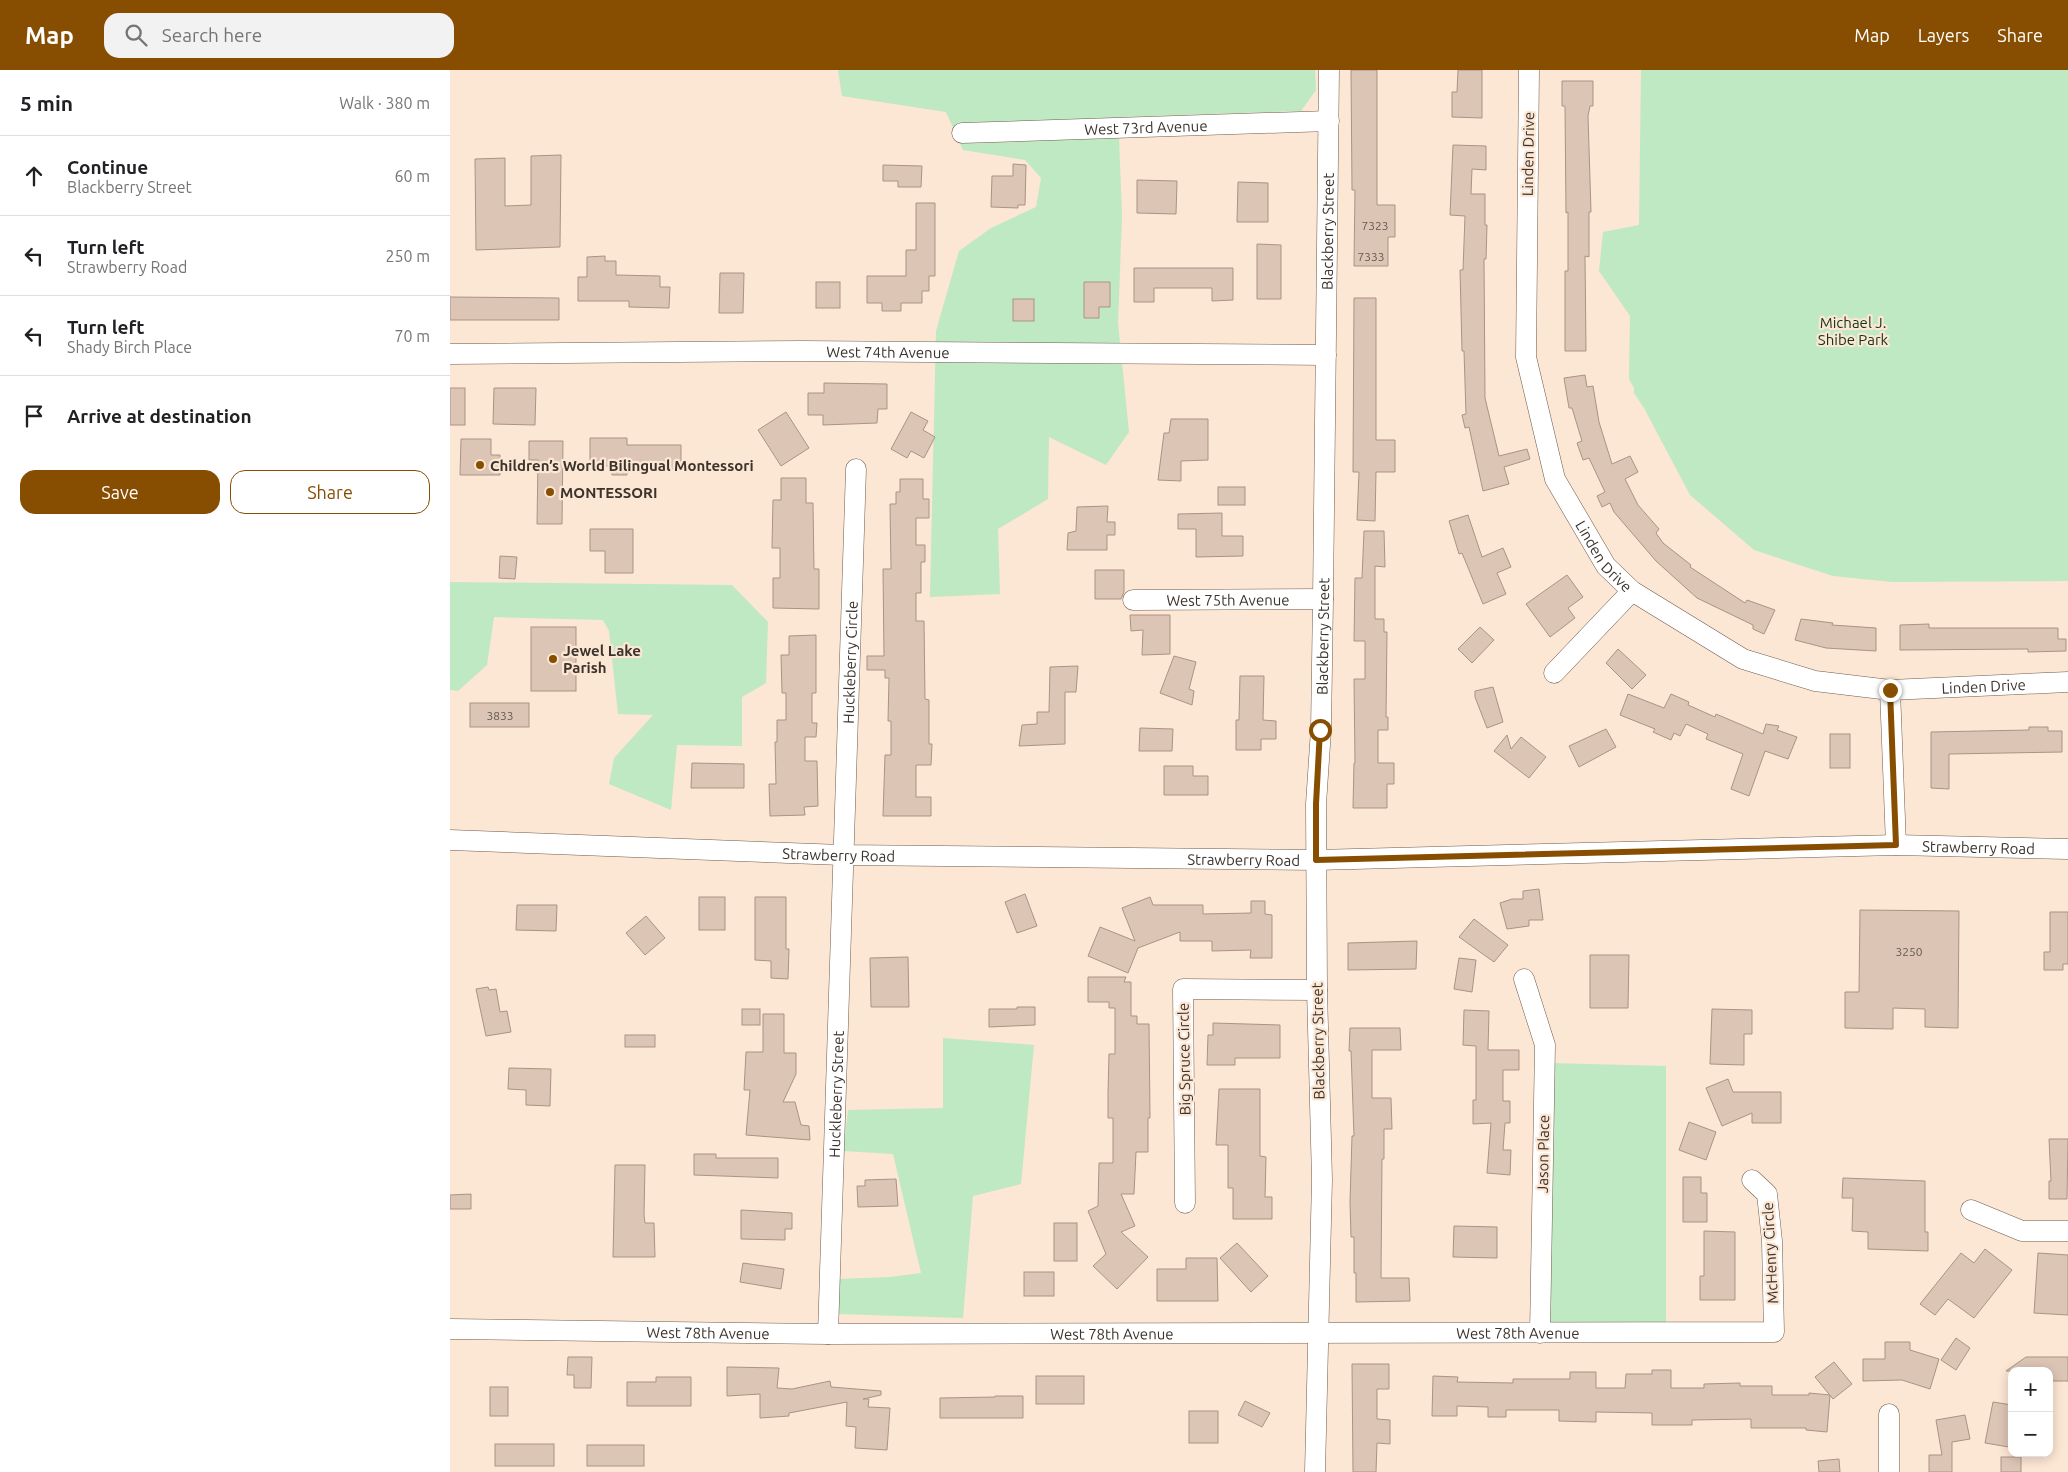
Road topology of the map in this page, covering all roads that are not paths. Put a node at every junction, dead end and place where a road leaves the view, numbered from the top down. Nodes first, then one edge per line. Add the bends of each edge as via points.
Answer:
1 (1329, 70) edge
2 (1529, 70) edge
3 (1328, 121) junction
4 (962, 133) dead end
5 (450, 354) edge
6 (1326, 355) junction
7 (856, 469) dead end
8 (1632, 591) junction
9 (1324, 599) junction
10 (1133, 600) dead end
11 (1554, 673) dead end
12 (2068, 682) edge
13 (1890, 690) junction
14 (450, 840) edge
15 (1896, 845) junction
16 (2068, 849) edge
17 (842, 855) junction
18 (1316, 860) junction
19 (1524, 979) dead end
20 (1317, 990) junction
21 (1752, 1180) dead end
22 (1185, 1203) dead end
23 (1971, 1210) dead end
24 (2068, 1232) edge
25 (450, 1330) edge
26 (1774, 1332) joint
27 (1540, 1333) junction
28 (828, 1334) junction
29 (1318, 1334) junction
30 (1889, 1414) dead end
31 (1315, 1472) edge
32 (1889, 1472) edge

1 - 3 street, Blackberry Street
2 - 8 street, Linden Drive via 1526,357 1555,479 1606,566
3 - 4 street, West 73rd Avenue
3 - 6 street, Blackberry Street
5 - 6 street, West 74th Avenue via 802,351
6 - 9 street, Blackberry Street
7 - 17 street, Huckleberry Circle
8 - 11 street
8 - 13 street, Linden Drive via 1743,659 1815,681
9 - 10 street, West 75th Avenue
9 - 18 street, Blackberry Street
12 - 13 street, Linden Drive
13 - 15 street
14 - 17 street, Strawberry Road
15 - 16 street, Strawberry Road
15 - 18 street, Strawberry Road
17 - 18 street, Strawberry Road
17 - 28 street, Huckleberry Street
18 - 20 street, Blackberry Street
19 - 27 street, Jason Place via 1544,1045
20 - 22 street, Big Spruce Circle via 1183,989
20 - 29 street, Blackberry Street via 1322,1179
21 - 26 street, McHenry Circle via 1767,1194 1772,1241
23 - 24 street via 2022,1231
25 - 28 street, West 78th Avenue
26 - 27 street, West 78th Avenue
27 - 29 street, West 78th Avenue
28 - 29 street, West 78th Avenue
29 - 31 street, Blackberry Street
30 - 32 street

